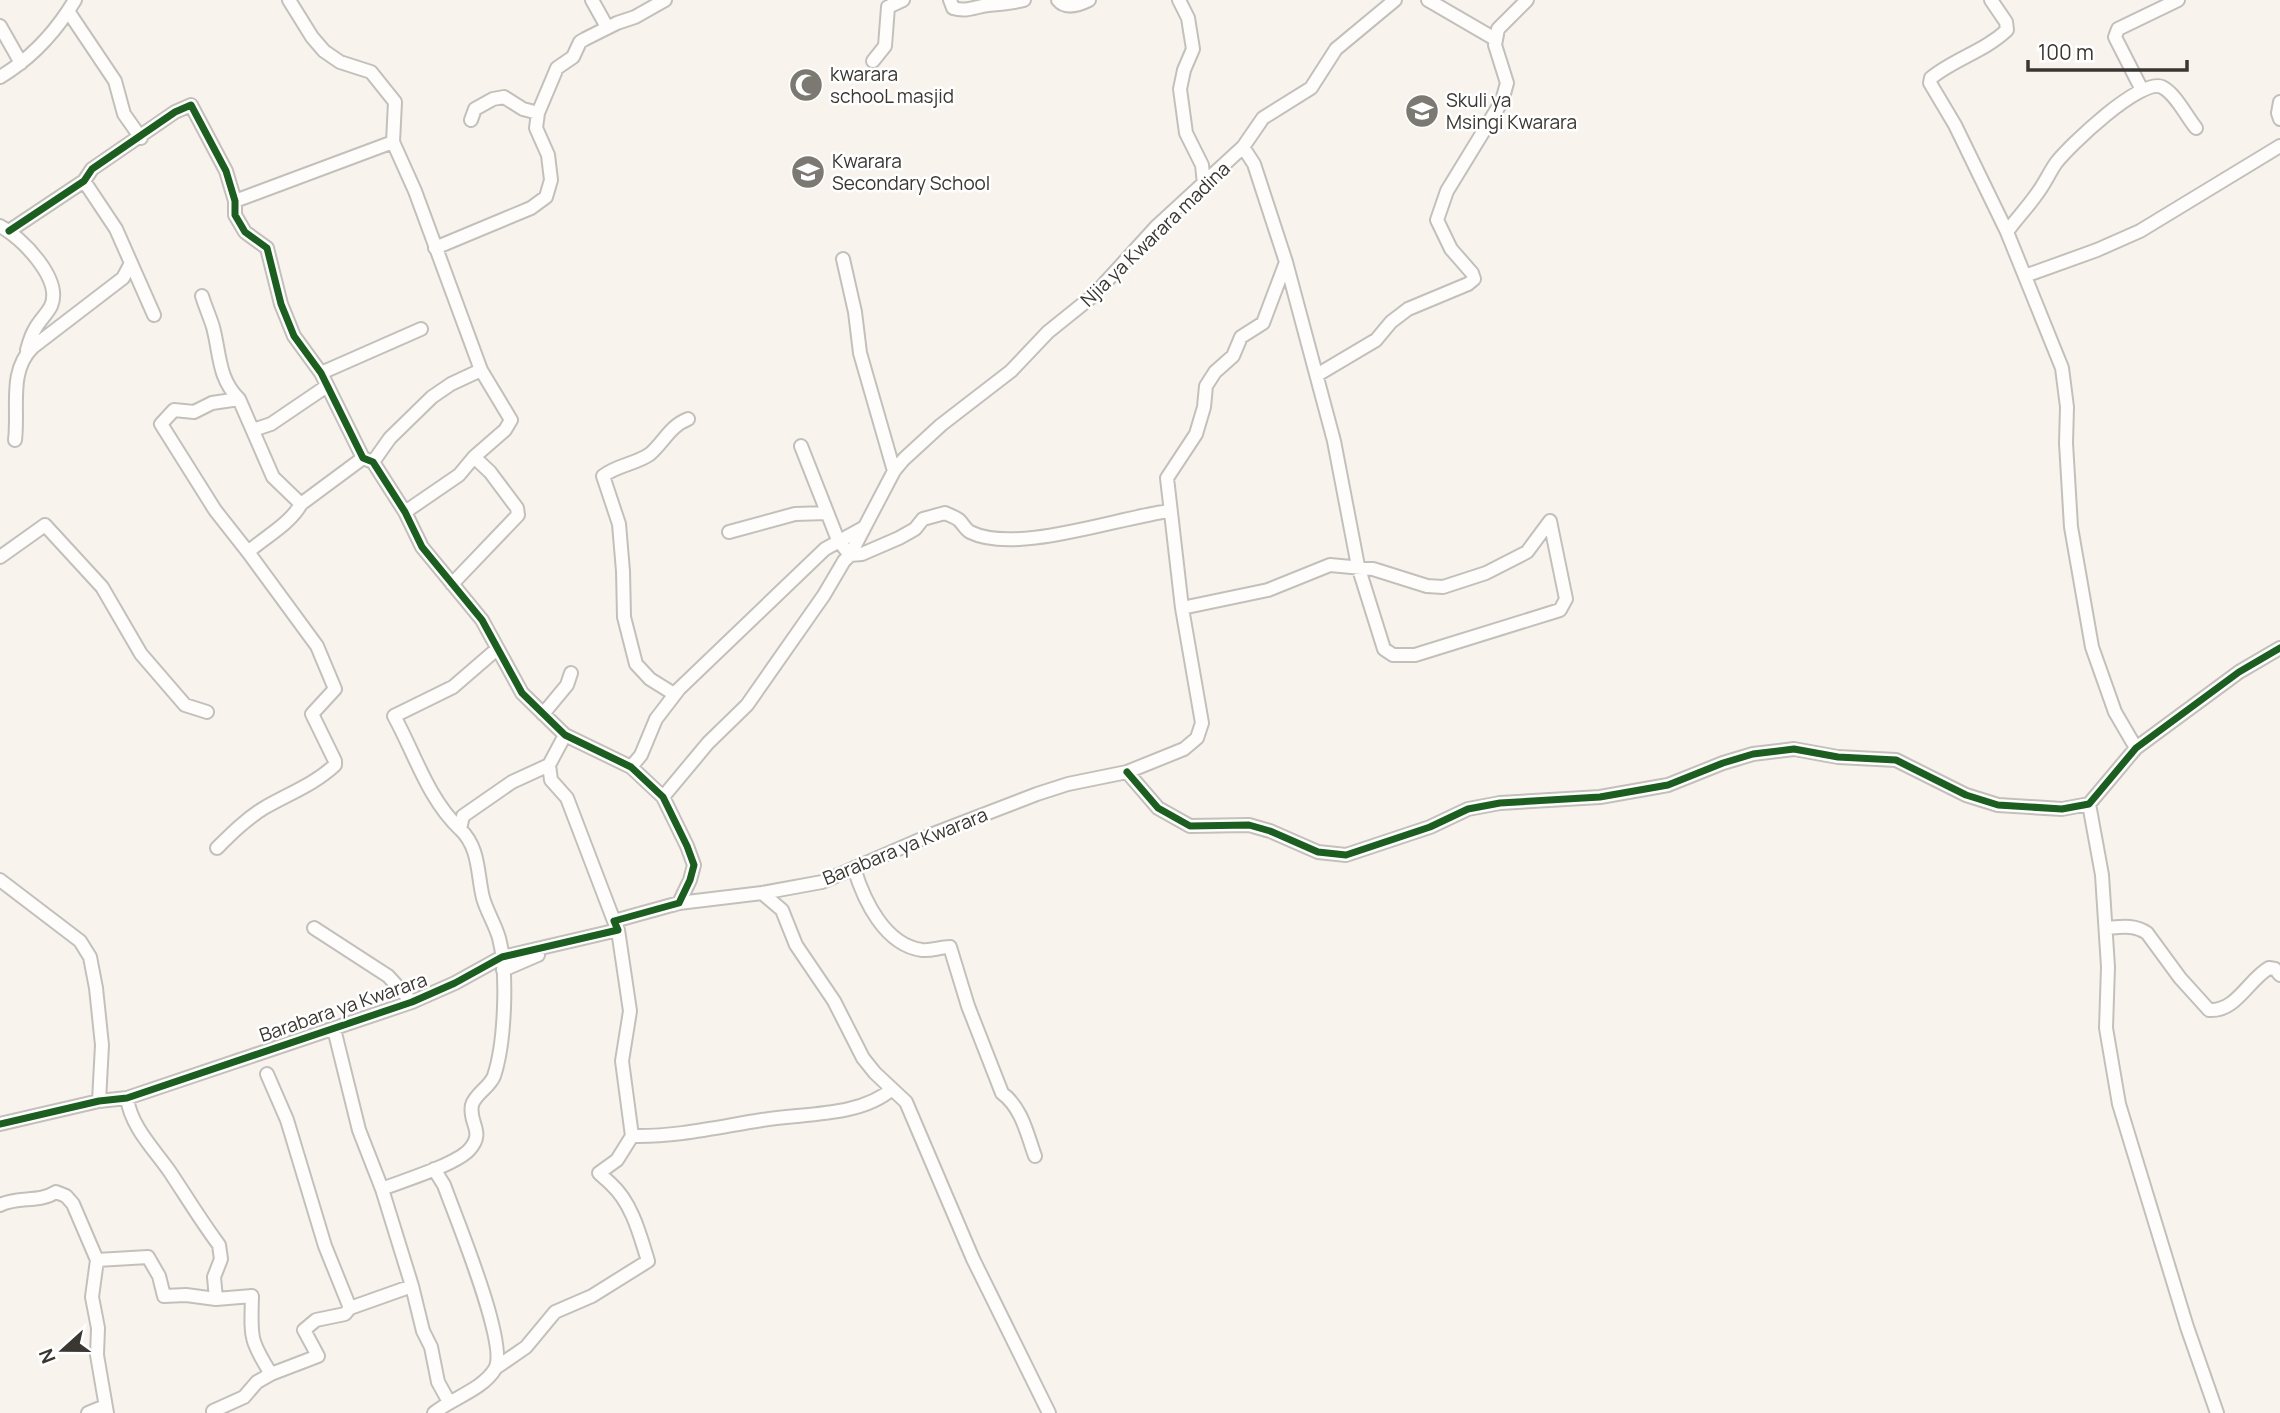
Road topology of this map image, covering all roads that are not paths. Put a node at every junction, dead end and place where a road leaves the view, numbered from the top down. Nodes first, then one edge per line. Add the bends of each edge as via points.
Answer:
1 (289, 0) edge
2 (592, 0) edge
3 (665, 0) edge
4 (903, 0) edge
5 (950, 0) edge
6 (1024, 0) edge
7 (1058, 0) edge
8 (1089, 0) edge
9 (1179, 0) edge
10 (1395, 0) edge
11 (1428, 0) edge
12 (1527, 0) edge
13 (1991, 0) edge
14 (2178, 0) edge
15 (71, 6) edge
16 (0, 26) edge
17 (607, 27) junction
18 (1495, 39) junction
19 (873, 61) dead end
20 (21, 63) junction
21 (0, 78) edge
22 (2142, 90) junction
23 (2280, 102) edge
24 (538, 113) junction
25 (2280, 119) edge
26 (471, 120) dead end
27 (2196, 128) dead end
28 (141, 138) junction
29 (393, 142) junction
30 (2280, 146) edge
31 (1243, 147) junction
32 (84, 181) junction
33 (1203, 184) junction
34 (234, 201) junction
35 (5, 229) edge
36 (2007, 233) junction
37 (435, 248) junction
38 (843, 259) dead end
39 (1286, 262) junction
40 (131, 263) junction
41 (2025, 276) junction
42 (202, 296) dead end
43 (154, 315) dead end
44 (421, 329) dead end
45 (26, 353) junction
46 (481, 370) junction
47 (321, 373) junction
48 (1317, 375) junction
49 (327, 386) junction
50 (239, 399) junction
51 (688, 419) dead end
52 (254, 430) junction
53 (15, 440) dead end
54 (801, 446) dead end
55 (474, 457) junction
56 (368, 460) junction
57 (894, 471) junction
58 (301, 504) junction
59 (1170, 510) junction
60 (405, 512) junction
61 (827, 513) junction
62 (863, 528) junction
63 (729, 533) dead end
64 (838, 540) junction
65 (248, 552) junction
66 (850, 555) junction
67 (0, 557) edge
68 (1358, 566) junction
69 (452, 584) junction
70 (1182, 608) junction
71 (2280, 648) edge
72 (497, 649) junction
73 (571, 673) dead end
74 (674, 694) junction
75 (206, 712) dead end
76 (542, 713) junction
77 (565, 735) junction
78 (2136, 748) junction
79 (549, 765) junction
80 (631, 767) junction
81 (1127, 772) junction
82 (663, 797) junction
83 (2089, 804) junction
84 (460, 829) junction
85 (217, 848) dead end
86 (854, 868) junction
87 (0, 880) edge
88 (762, 893) junction
89 (679, 903) junction
90 (616, 925) junction
91 (2106, 928) junction
92 (314, 929) dead end
93 (502, 964) junction
94 (2280, 975) edge
95 (412, 1002) junction
96 (334, 1029) junction
97 (267, 1074) dead end
98 (892, 1089) junction
99 (127, 1098) junction
100 (99, 1101) junction
101 (0, 1124) edge
102 (632, 1136) junction
103 (1035, 1156) dead end
104 (434, 1169) junction
105 (382, 1189) junction
106 (0, 1205) edge
107 (97, 1260) junction
108 (412, 1286) junction
109 (216, 1299) junction
110 (350, 1308) junction
111 (497, 1367) junction
112 (271, 1374) junction
113 (450, 1402) junction
114 (106, 1409) edge
115 (88, 1413) edge
116 (214, 1413) edge
117 (434, 1413) edge
118 (1049, 1413) edge
119 (2217, 1413) edge

1 - 29 street via 324,51 340,62 371,72 392,98 396,112
2 - 17 street
3 - 17 street
4 - 19 street via 888,7 885,46
5 - 6 street via 953,8 967,11
7 - 8 street via 1069,6
9 - 33 street via 1188,18 1193,49 1180,89 1186,133 1202,165
10 - 31 street, Njia ya Kwarara madina via 1336,49 1311,88 1263,118
11 - 18 street
12 - 18 street via 1498,29
13 - 36 street via 2007,30 1940,70 1930,83
14 - 22 street via 2118,29 2115,37
15 - 20 street
15 - 28 street via 115,81 124,114
16 - 20 street
17 - 24 street via 580,42 573,57 557,68
18 - 48 street via 1507,83 1502,101 1447,191 1437,220 1451,249 1474,279 1408,309 1376,340
20 - 21 street
22 - 27 street via 2161,86
22 - 36 street via 2115,108 2057,162
23 - 25 street
24 - 26 street via 504,97 475,109
24 - 37 street via 536,128 548,155 551,180 546,197 531,208
28 - 32 street via 92,169
28 - 34 street via 191,105 226,171
29 - 34 street
29 - 37 street
30 - 41 street via 2140,231
31 - 33 street, Njia ya Kwarara madina
31 - 39 street via 1254,164
32 - 35 street
32 - 40 street via 116,229
33 - 57 street, Njia ya Kwarara madina via 1094,295
34 - 47 street via 235,215 245,232 267,248 294,336
35 - 45 street via 31,253 52,285 50,308 34,330
36 - 41 street
37 - 46 street
38 - 57 street via 863,366
39 - 48 street
39 - 59 street, Barabara ya Kwarara via 1263,323 1241,337 1233,356 1206,386 1196,433 1167,478
40 - 43 street
40 - 45 street via 123,278
41 - 78 street via 2064,378 2071,527 2092,647 2115,712
42 - 50 street via 222,370
44 - 47 street
45 - 53 street via 17,376
46 - 55 street via 511,420
46 - 56 street via 432,397
47 - 49 street
48 - 68 street
49 - 52 street via 271,424
49 - 56 street
50 - 52 street
50 - 65 street via 212,403 194,412 174,410 162,424 215,510
51 - 74 street via 675,426 648,456 603,476 617,513 624,617 636,664 650,680
52 - 58 street via 273,477
54 - 61 street
55 - 60 street via 459,475
55 - 69 street via 490,472 518,515
56 - 58 street
56 - 60 street
57 - 62 street
58 - 65 street
59 - 66 street via 1013,539 969,531 945,513 923,519 899,538
59 - 70 street, Barabara ya Kwarara
60 - 69 street via 422,547
61 - 63 street via 795,514
61 - 64 street
62 - 64 street
62 - 66 street
64 - 66 street
64 - 74 street
65 - 85 street via 324,660 335,689 312,714 335,765 261,810
66 - 82 street via 747,705
67 - 75 street via 46,525 102,587 141,654 186,705
68 - 68 street via 1384,649 1393,655 1415,654 1560,610 1566,599 1550,521 1527,552 1486,573 1443,587
68 - 70 street via 1331,565 1268,590
69 - 72 street via 482,620
70 - 81 street, Barabara ya Kwarara via 1202,723 1197,738 1184,749
71 - 78 street via 2239,672
72 - 76 street via 522,693
72 - 84 street via 453,687 394,716 429,788
73 - 76 street via 567,685
74 - 80 street
76 - 77 street
77 - 79 street
77 - 80 street
78 - 83 street
79 - 84 street via 513,782 463,816
79 - 90 street via 551,780 567,798
80 - 82 street
81 - 83 street via 1158,808 1190,826 1249,825 1318,852 1346,855 1468,809 1600,797 1668,785 1753,754 1794,749 1896,760 1966,795 1998,805 2062,808
81 - 86 street, Barabara ya Kwarara via 1068,783
82 - 89 street via 694,865
83 - 91 street
84 - 93 street via 479,864
86 - 88 street, Barabara ya Kwarara via 822,882
86 - 103 street via 874,914 897,942 919,949 950,947 1002,1093 1012,1100 1022,1119
87 - 100 street via 80,940 90,957 102,1045
88 - 89 street, Barabara ya Kwarara
88 - 98 street via 782,910 796,945 834,1001 863,1058
89 - 90 street, Barabara ya Kwarara
90 - 93 street, Barabara ya Kwarara
90 - 102 street via 631,1011 622,1061
91 - 94 street via 2128,926 2147,933 2209,1010 2220,1011 2232,1003 2269,968
91 - 119 street via 2106,1028 2119,1104
92 - 95 street via 388,976
93 - 95 street, Barabara ya Kwarara
93 - 104 street via 501,1043 493,1078 472,1103 476,1142 467,1153
95 - 96 street, Barabara ya Kwarara
96 - 99 street, Barabara ya Kwarara
96 - 105 street via 359,1130
97 - 110 street via 288,1120 325,1245
98 - 102 street via 857,1108 660,1137
98 - 118 street via 906,1102 973,1259
99 - 100 street, Barabara ya Kwarara
99 - 109 street via 148,1144 219,1245
100 - 101 street, Barabara ya Kwarara
102 - 111 street via 617,1160 599,1172 626,1203 648,1261 593,1296 555,1312 526,1347
104 - 105 street
104 - 111 street via 493,1320
105 - 108 street
106 - 107 street via 56,1192 66,1196
107 - 109 street via 148,1257 164,1296
107 - 114 street via 92,1297
108 - 110 street
108 - 113 street via 438,1382
109 - 112 street via 252,1296 254,1348
110 - 112 street via 345,1314 316,1320 304,1330 318,1356
111 - 113 street
112 - 116 street via 244,1397
113 - 117 street
114 - 115 street

